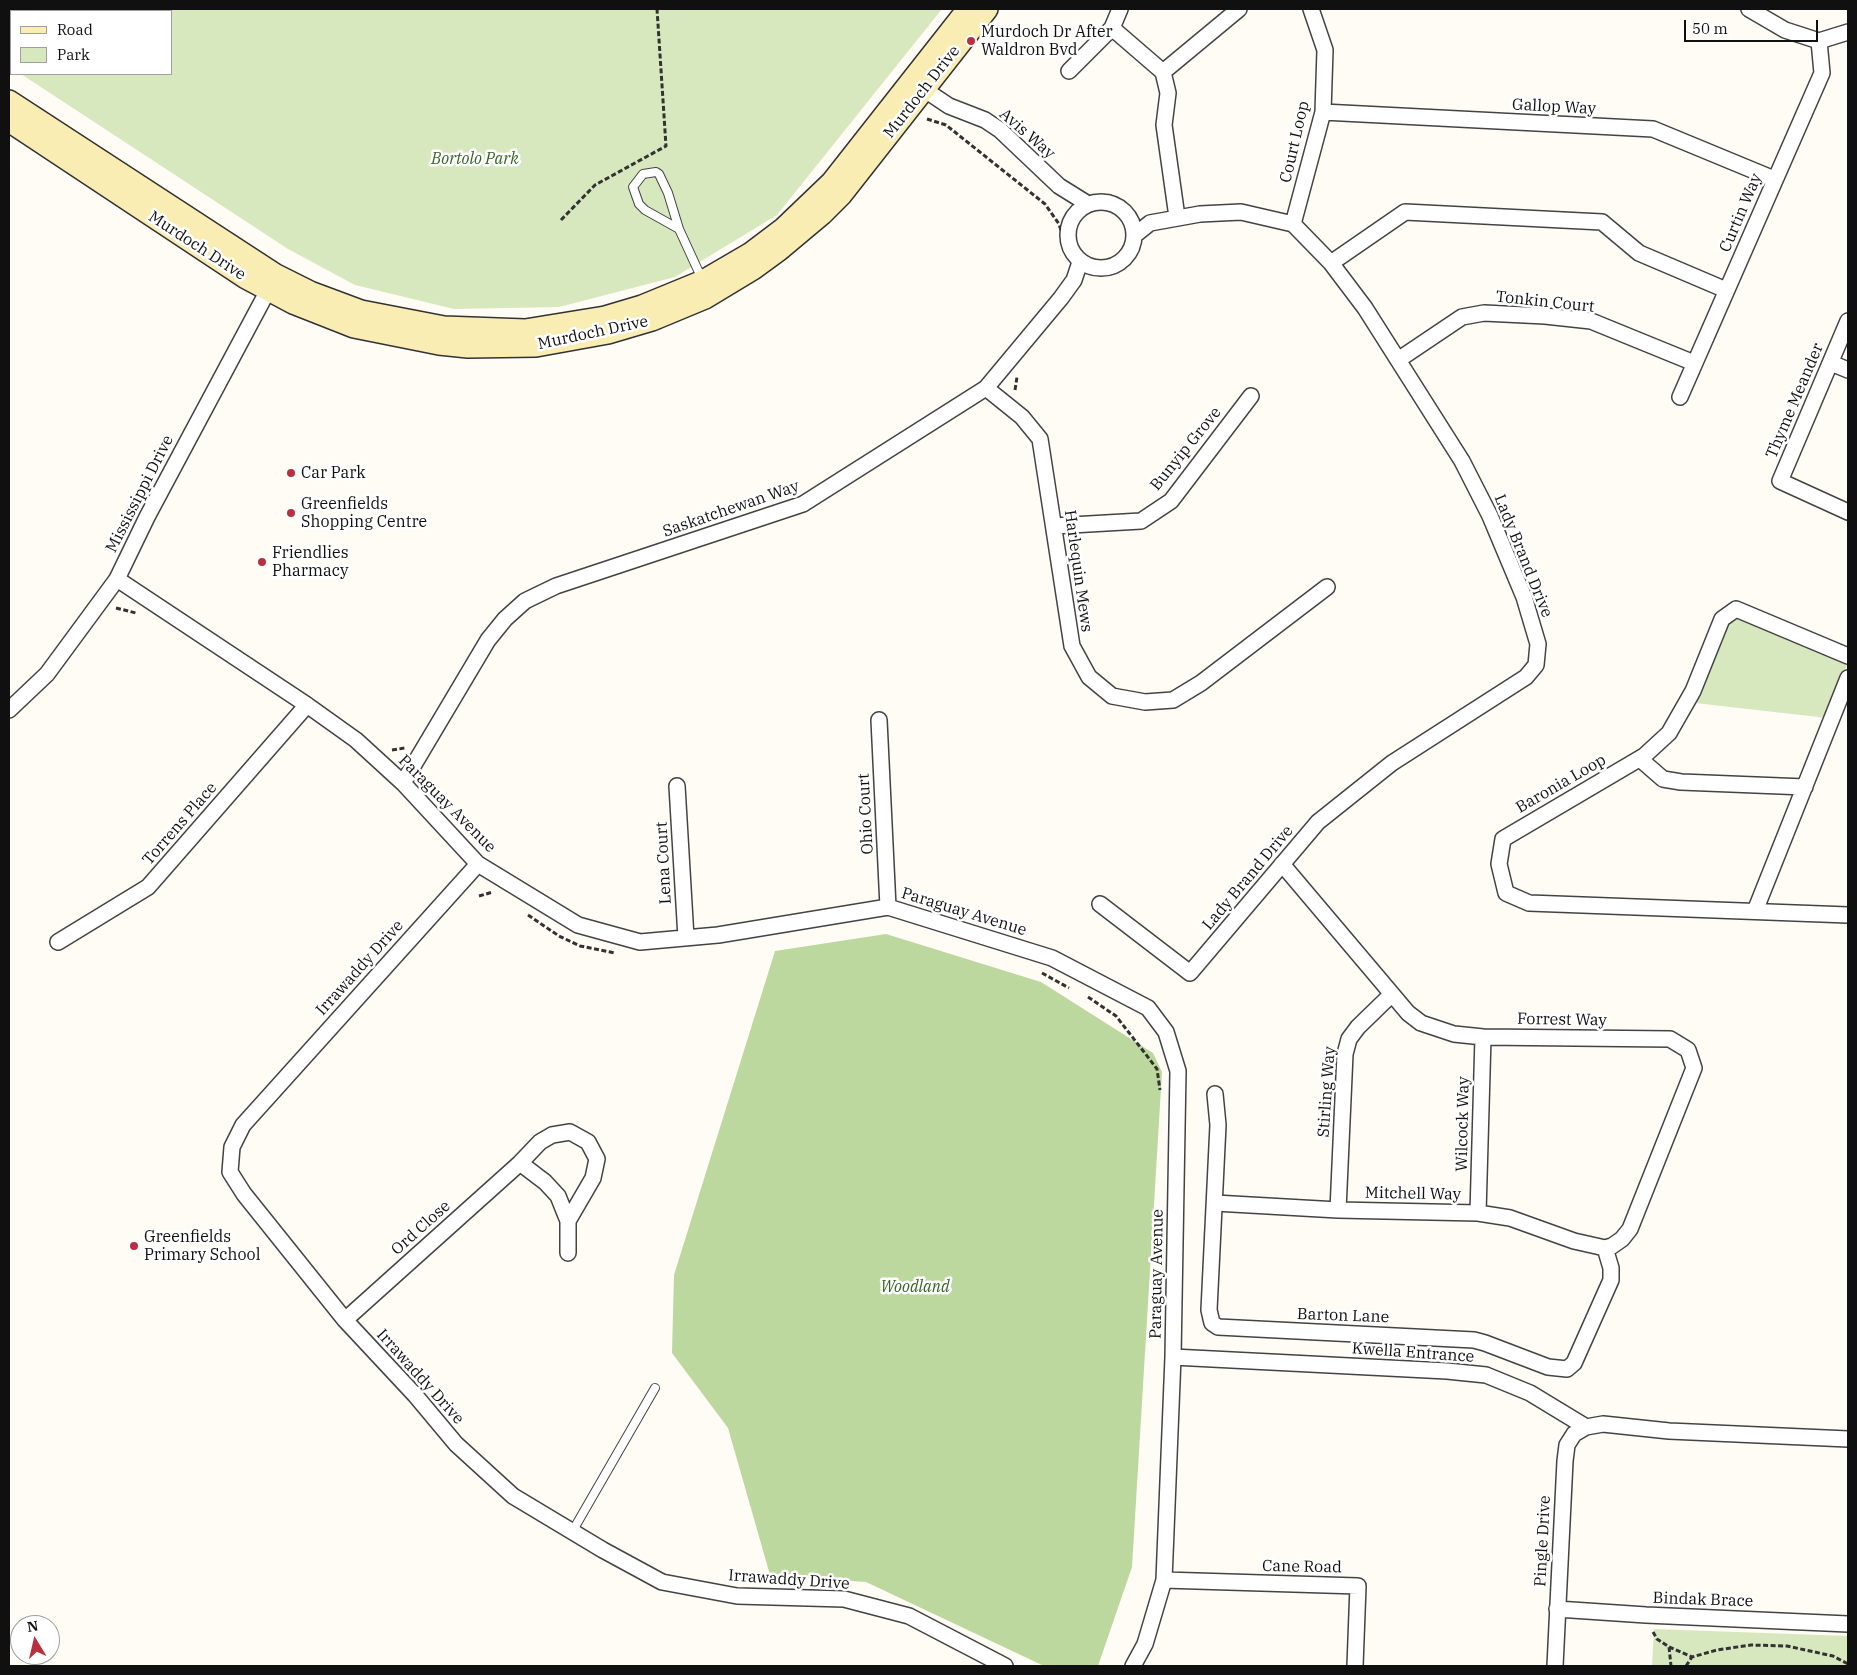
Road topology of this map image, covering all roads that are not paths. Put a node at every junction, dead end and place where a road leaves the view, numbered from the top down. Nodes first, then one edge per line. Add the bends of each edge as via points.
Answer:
1 (968, 9) edge
2 (988, 9) edge
3 (1120, 9) edge
4 (1239, 9) edge
5 (1311, 9) edge
6 (1749, 9) edge
7 (1112, 28) junction
8 (1848, 32) edge
9 (1819, 41) junction
10 (1069, 70) dead end
11 (1163, 72) junction
12 (918, 86) junction
13 (9, 101) edge
14 (1323, 112) junction
15 (9, 121) edge
16 (1774, 180) junction
17 (1088, 204) junction
18 (1177, 217) junction
19 (1293, 224) junction
20 (679, 229) junction
21 (1135, 235) junction
22 (1073, 261) junction
23 (1331, 263) junction
24 (703, 281) junction
25 (272, 283) junction
26 (1726, 290) junction
27 (1848, 321) edge
28 (1398, 360) junction
29 (1694, 363) junction
30 (1831, 363) junction
31 (1848, 370) edge
32 (986, 388) junction
33 (1251, 396) dead end
34 (1680, 396) dead end
35 (1848, 512) edge
36 (1054, 526) junction
37 (117, 579) junction
38 (1327, 587) dead end
39 (1848, 656) edge
40 (1848, 678) edge
41 (307, 705) junction
42 (9, 710) edge
43 (879, 720) dead end
44 (1640, 759) junction
45 (403, 783) junction
46 (677, 786) dead end
47 (1805, 787) junction
48 (478, 864) junction
49 (1282, 864) junction
50 (1100, 904) dead end
51 (888, 907) junction
52 (1755, 911) junction
53 (1848, 915) edge
54 (686, 938) junction
55 (58, 942) dead end
56 (1392, 994) junction
57 (1483, 1037) junction
58 (1215, 1094) dead end
59 (520, 1163) junction
60 (1215, 1204) junction
61 (1338, 1210) junction
62 (1478, 1213) junction
63 (568, 1221) junction
64 (1605, 1248) junction
65 (568, 1254) dead end
66 (345, 1320) junction
67 (1173, 1356) junction
68 (656, 1388) dead end
69 (1586, 1427) junction
70 (1848, 1439) edge
71 (572, 1532) junction
72 (1164, 1580) junction
73 (1557, 1609) junction
74 (1848, 1624) edge
75 (1005, 1666) edge
76 (1133, 1666) edge
77 (1355, 1666) edge
78 (1555, 1666) edge

1 - 12 main road, Murdoch Drive
2 - 12 main road, Murdoch Drive
3 - 7 street
4 - 11 street
5 - 14 street, Court Loop via 1325,50
6 - 9 street via 1785,30
7 - 10 street
7 - 11 street
8 - 9 street
9 - 16 street, Curtin Way via 1822,73
11 - 18 street via 1168,93 1164,125
12 - 17 street, Avis Way via 949,106 985,120 1000,130 1059,186
12 - 24 main road, Murdoch Drive via 812,202 751,252
12 - 25 main road, Murdoch Drive via 841,195 801,233 730,284 652,320 608,333 536,346 468,347 354,326 292,303
13 - 25 main road, Murdoch Drive
14 - 16 street, Gallop Way via 1653,130
14 - 19 street, Court Loop
15 - 25 main road, Murdoch Drive
16 - 26 street, Curtin Way
17 - 21 street via 1110,203 1120,207 1128,215
17 - 22 street via 1080,209 1068,226
18 - 19 street via 1241,212
18 - 21 street via 1150,223
19 - 23 street, Lady Brand Drive
20 - 20 lane via 639,204 633,187 643,174 659,174
20 - 24 lane
21 - 22 street via 1128,255 1120,263 1100,269
22 - 32 street, Saskatchewan Way via 1074,280
23 - 26 street via 1404,212 1602,222 1638,253
23 - 28 street, Lady Brand Drive
24 - 25 main road, Murdoch Drive via 614,314 524,330 444,327 361,311
25 - 37 street, Mississippi Drive
26 - 29 street, Curtin Way
27 - 30 street, Thyme Meander
28 - 29 street, Tonkin Court via 1462,317 1484,313 1591,321
28 - 49 street, Lady Brand Drive via 1462,461 1490,516 1524,597 1538,644 1536,664 1526,677 1392,763 1318,822
29 - 34 street, Curtin Way
30 - 31 street
30 - 35 street, Thyme Meander via 1780,481
32 - 36 street, Harlequin Mews via 1022,417 1040,439
32 - 45 street, Saskatchewan Way via 803,504 556,586 525,601 488,640
33 - 36 street, Bunyip Grove via 1171,501 1141,521
36 - 38 street, Harlequin Mews via 1072,646 1089,677 1112,696 1145,702 1173,700 1201,683
37 - 41 street, Paraguay Avenue
37 - 42 street, Mississippi Drive via 47,674
39 - 44 street, Baronia Loop via 1736,609 1722,619 1693,691 1669,733
40 - 47 street
41 - 45 street, Paraguay Avenue via 356,740
41 - 55 street, Torrens Place via 148,887
43 - 51 street, Ohio Court
44 - 47 street via 1663,779
44 - 52 street, Baronia Loop via 1502,839 1499,864 1506,892 1529,903
45 - 48 street, Paraguay Avenue
46 - 54 street, Lena Court
47 - 52 street
48 - 54 street, Paraguay Avenue via 578,925 640,942
48 - 66 street, Irrawaddy Drive via 243,1125 232,1147 230,1172 244,1194
49 - 50 street, Lady Brand Drive via 1190,973
49 - 56 street, Forrest Way
51 - 54 street, Paraguay Avenue
51 - 67 street, Paraguay Avenue via 1052,958 1148,1008 1166,1032 1178,1071
52 - 53 street, Baronia Loop
56 - 57 street, Forrest Way via 1421,1023 1454,1034
56 - 61 street, Stirling Way via 1348,1039
57 - 62 street, Wilcock Way
57 - 64 street, Forrest Way via 1670,1040 1688,1050 1694,1068 1630,1229 1622,1239
58 - 60 street, Barton Lane via 1218,1125
59 - 63 street via 558,1196
59 - 63 street, Ord Close via 540,1142 552,1135 570,1132 588,1142 597,1159 593,1178
59 - 66 street, Ord Close
60 - 61 street, Mitchell Way
60 - 64 street, Barton Lane via 1209,1310 1212,1323 1218,1327 1474,1340 1560,1369 1567,1369 1574,1363 1611,1280
61 - 62 street, Mitchell Way
62 - 64 street, Mitchell Way via 1510,1218 1574,1241
63 - 65 street
66 - 71 street, Irrawaddy Drive via 463,1451 513,1496
67 - 69 street, Kwella Entrance via 1486,1375 1530,1393
67 - 72 street, Paraguay Avenue
68 - 71 lane
69 - 70 street via 1603,1424 1668,1431
69 - 73 street, Pingle Drive via 1574,1434 1565,1461
71 - 75 street, Irrawaddy Drive via 662,1582 738,1596 844,1599 909,1616
72 - 76 street, Paraguay Avenue via 1144,1644
72 - 77 street, Cane Road via 1358,1586
73 - 74 street, Bindak Brace
73 - 78 street, Pingle Drive

